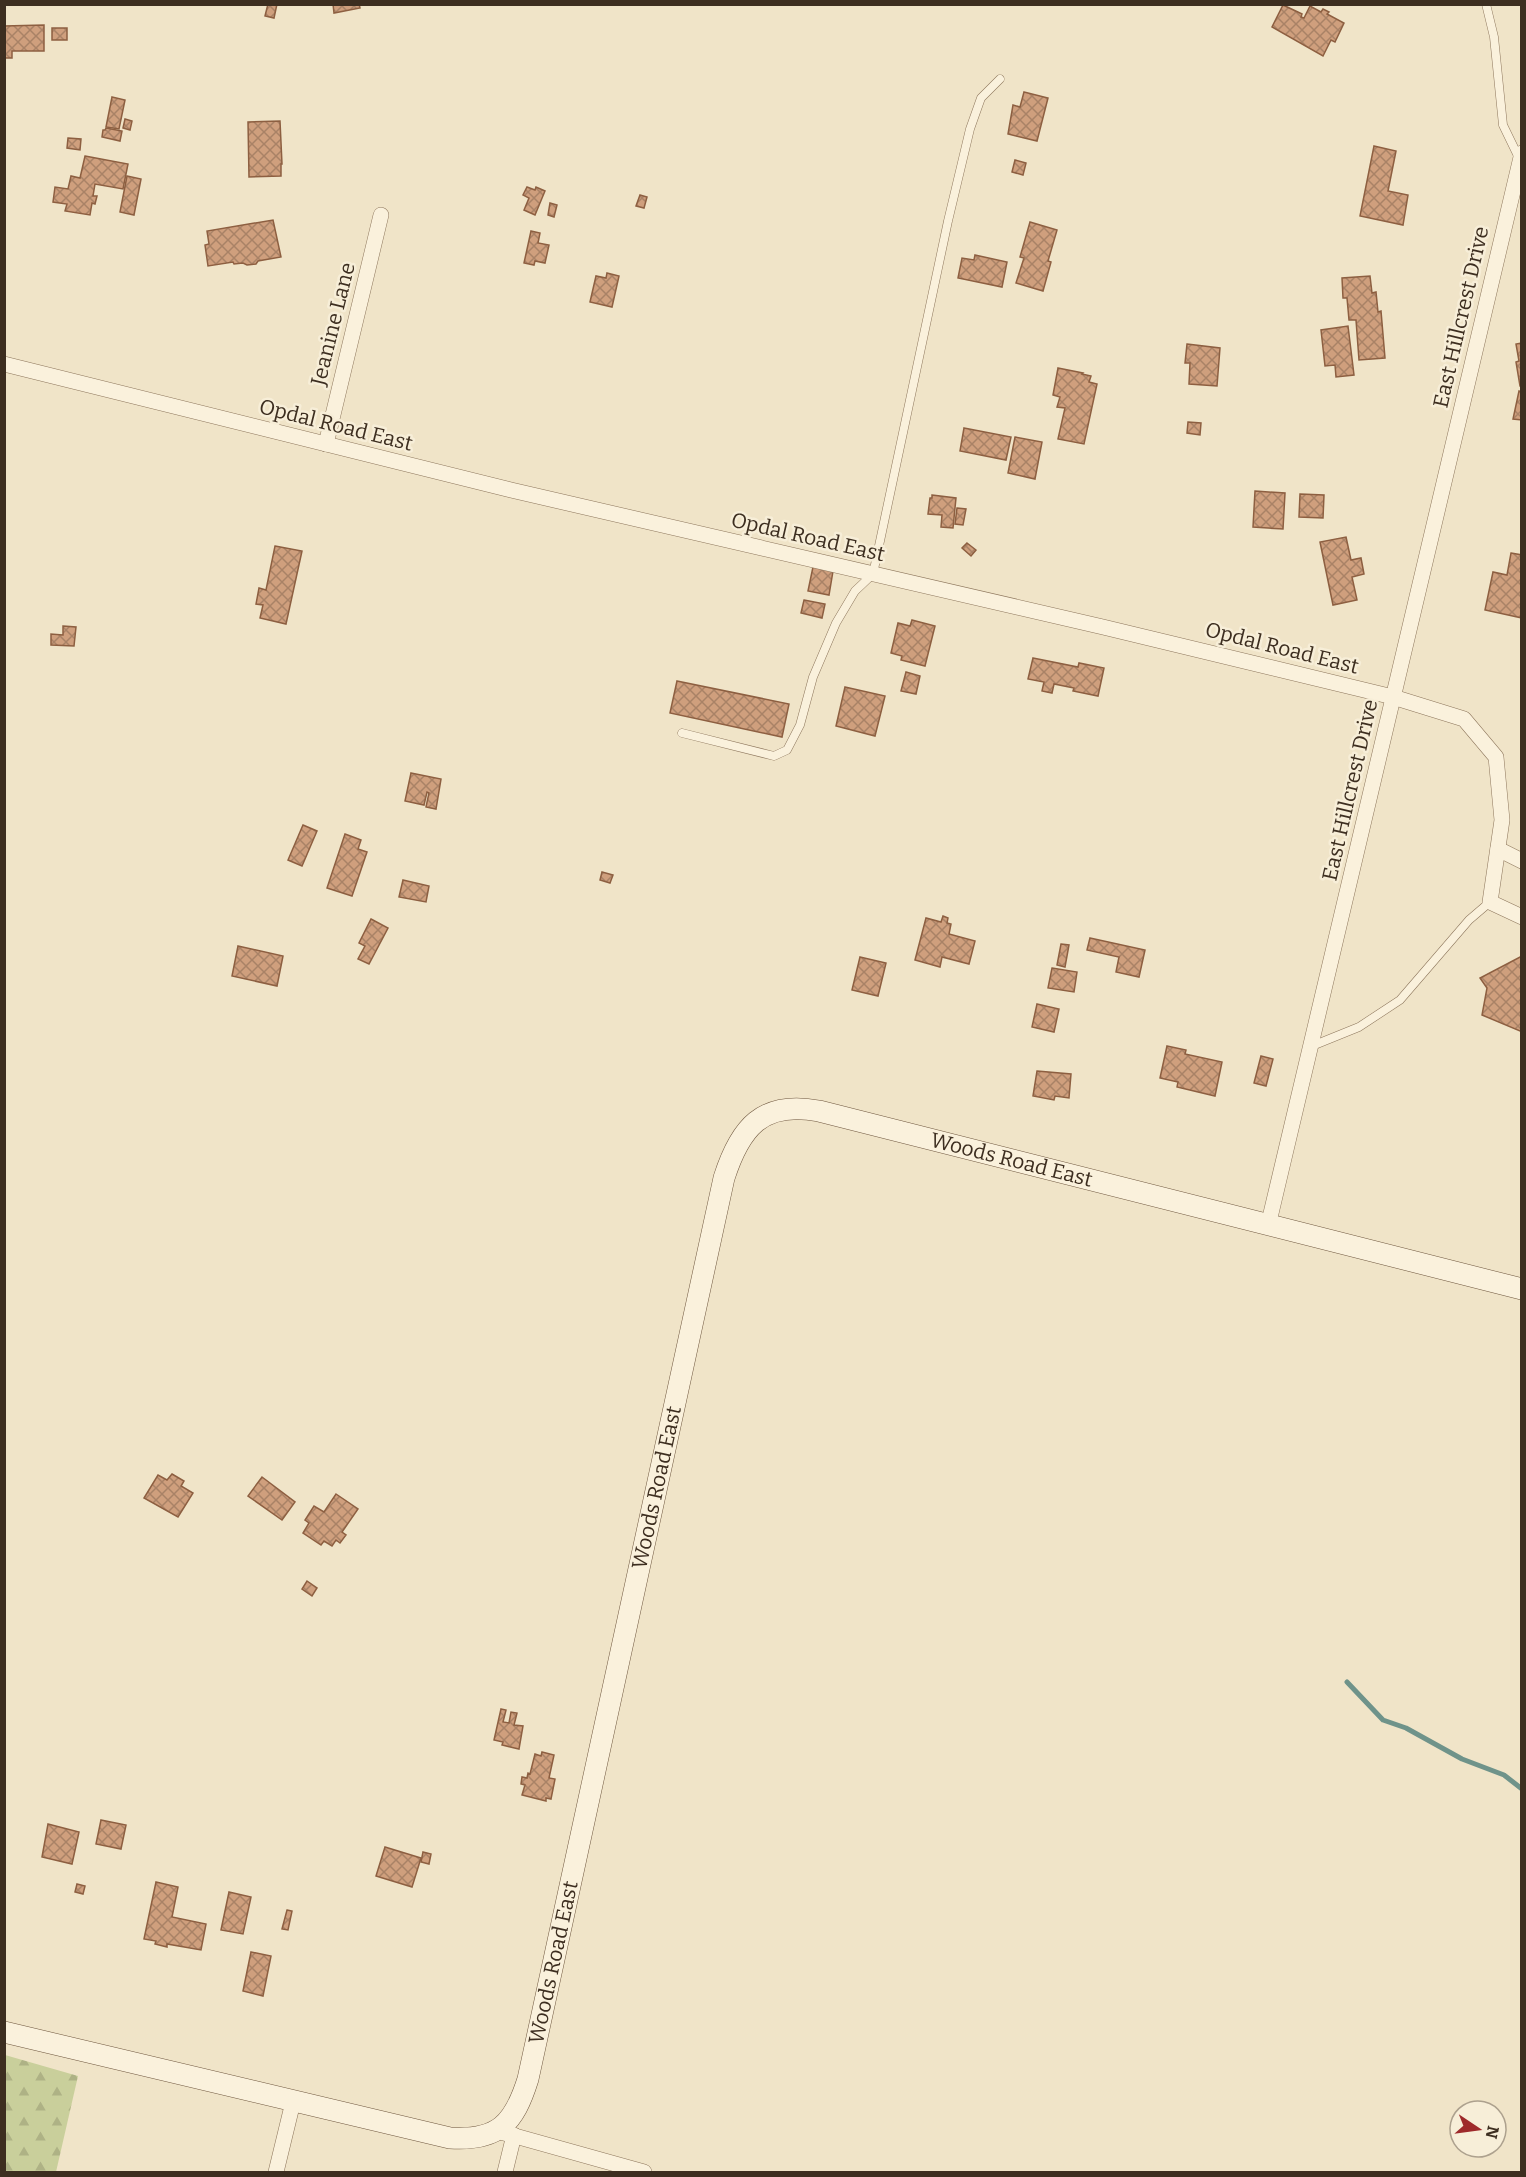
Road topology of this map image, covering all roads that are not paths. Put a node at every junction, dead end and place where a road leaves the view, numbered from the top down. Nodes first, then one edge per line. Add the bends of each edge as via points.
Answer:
1 (1486, 4) edge
2 (1000, 79) dead end
3 (1521, 157) edge
4 (381, 215) dead end
5 (4, 364) edge
6 (326, 444) junction
7 (873, 574) junction
8 (1393, 697) junction
9 (682, 734) dead end
10 (1498, 849) junction
11 (1521, 861) edge
12 (1490, 902) junction
13 (1521, 917) edge
14 (1311, 1046) junction
15 (1268, 1226) junction
16 (1521, 1289) edge
17 (4, 2032) edge
18 (293, 2102) junction
19 (505, 2133) junction
20 (276, 2172) edge
21 (505, 2172) edge
22 (644, 2172) edge

1 - 3 lane via 1494,37 1503,125
2 - 7 lane via 981,98 970,129
3 - 8 street, East Hillcrest Drive
4 - 6 street, Jeanine Lane
5 - 6 street, Opdal Road East
6 - 7 street, Opdal Road East
7 - 8 street, Opdal Road East
7 - 9 lane via 855,591 836,622 813,677 800,725 787,750 774,756
8 - 10 street, Opdal Road East via 1464,719 1496,757 1502,820
8 - 14 street, East Hillcrest Drive
10 - 11 street
10 - 12 street, Opdal Road East
12 - 13 street
12 - 14 lane via 1469,920 1400,1000 1359,1027
14 - 15 street, East Hillcrest Drive
15 - 16 main road, Woods Road East
15 - 19 main road, Woods Road East via 811,1109 784,1108 762,1116 741,1137 724,1178 528,2079
17 - 18 main road
18 - 19 main road via 450,2138 474,2139
18 - 20 street
19 - 21 street
19 - 22 street

